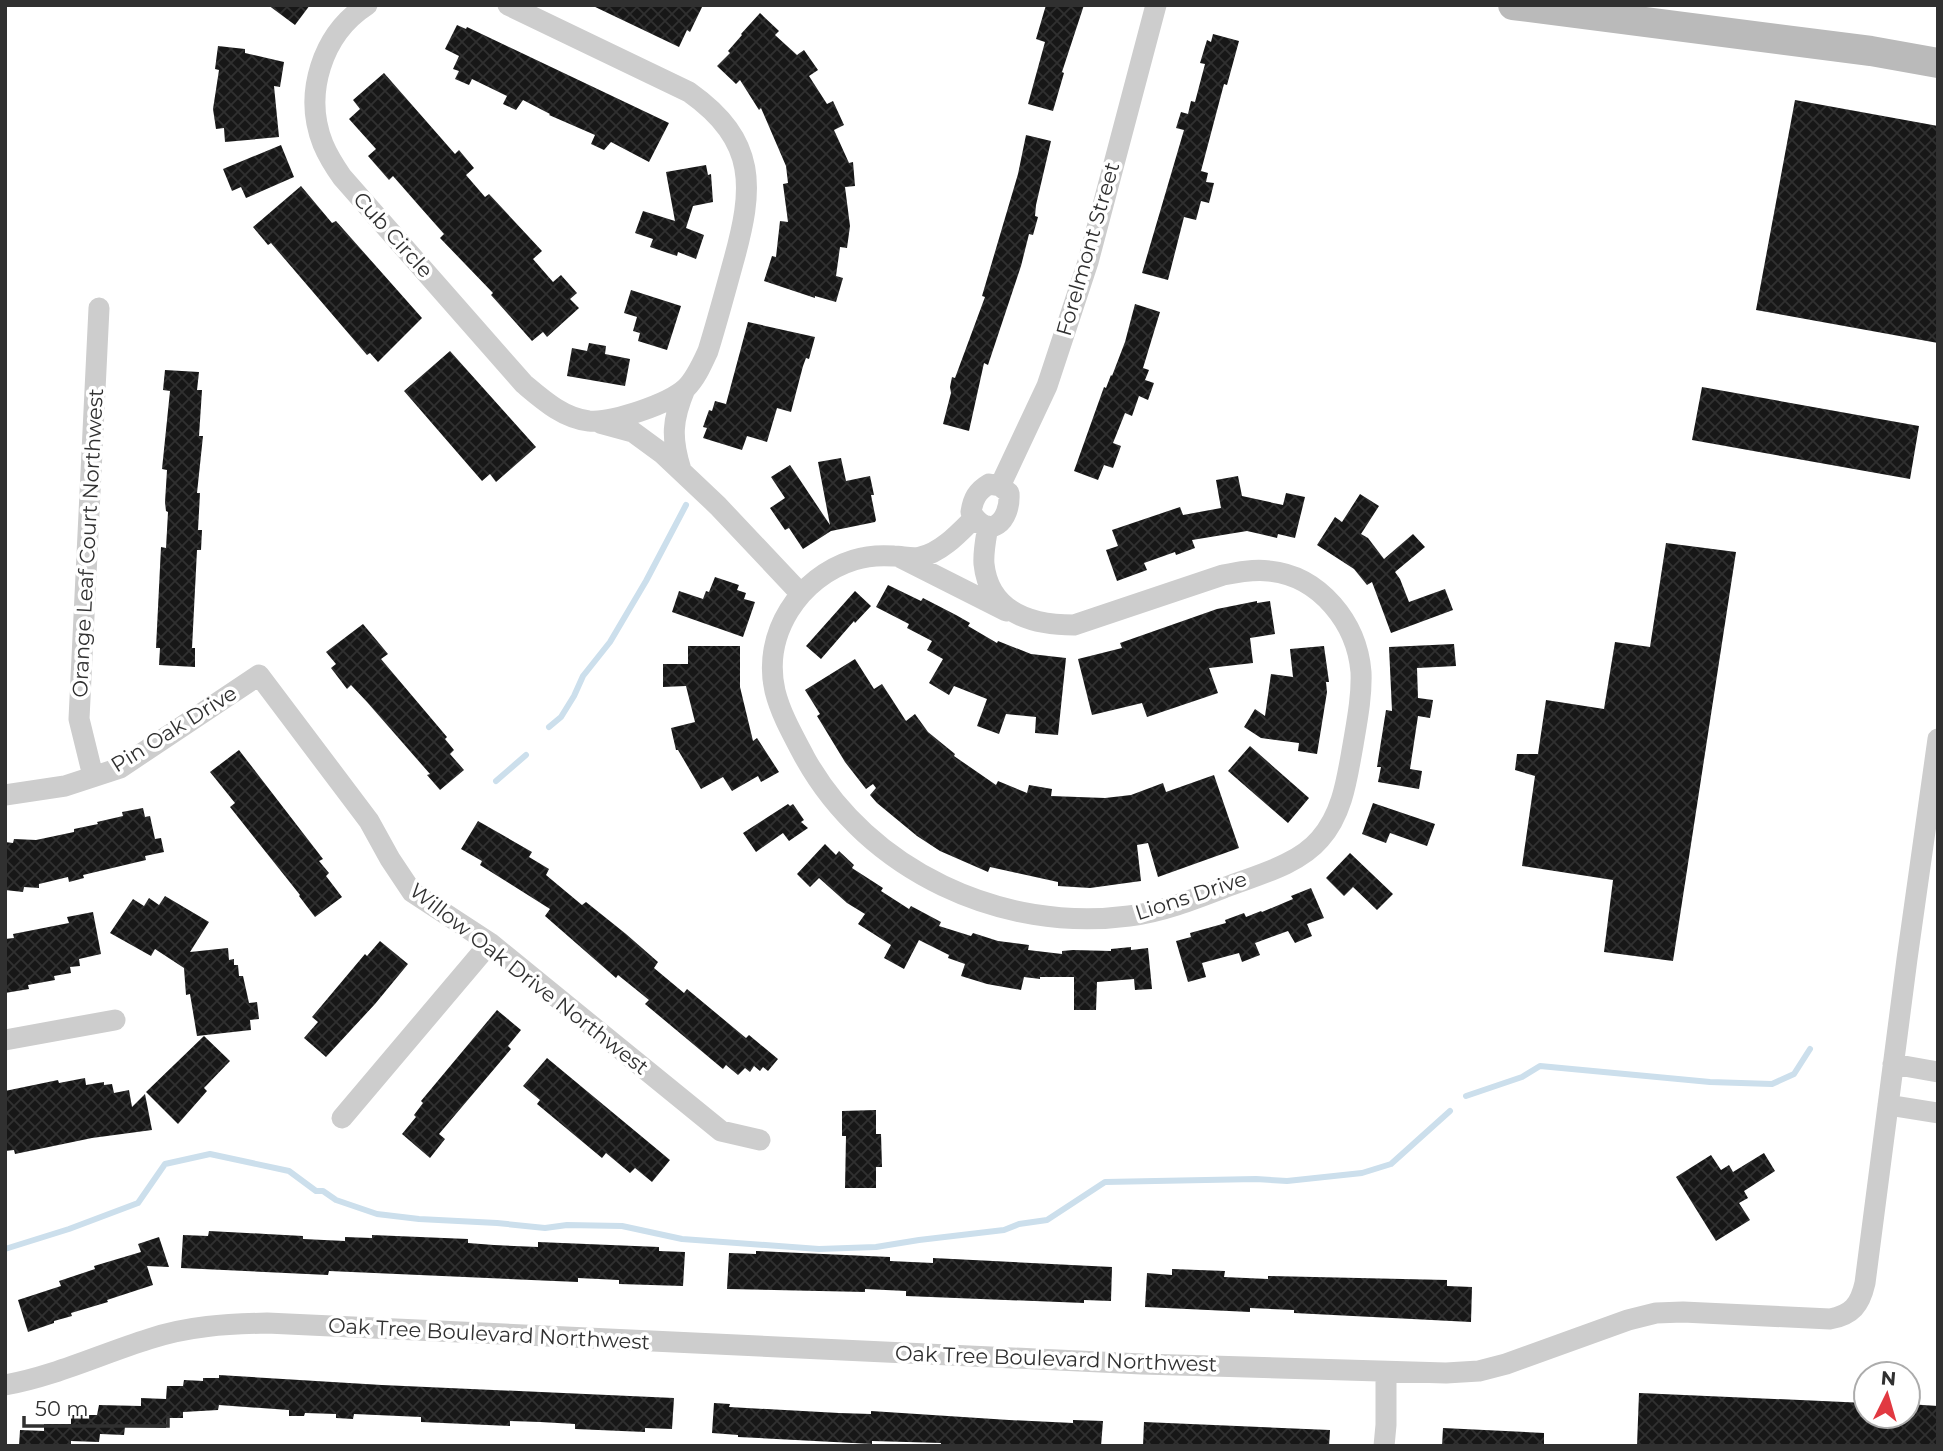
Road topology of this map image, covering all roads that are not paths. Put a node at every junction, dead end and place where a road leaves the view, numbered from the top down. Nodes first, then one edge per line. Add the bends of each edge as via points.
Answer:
1 (367, 5) edge
2 (508, 5) edge
3 (1156, 5) edge
4 (1513, 5) edge
5 (1938, 63) edge
6 (99, 307) dead end
7 (685, 389) junction
8 (589, 421) junction
9 (681, 470) junction
10 (1000, 486) junction
11 (981, 522) junction
12 (897, 556) junction
13 (800, 593) junction
14 (1012, 614) junction
15 (259, 676) joint
16 (1938, 739) edge
17 (93, 776) junction
18 (5, 794) edge
19 (490, 943) junction
20 (115, 1020) dead end
21 (5, 1040) edge
22 (1893, 1064) junction
23 (1938, 1072) edge
24 (1888, 1105) junction
25 (1938, 1113) edge
26 (342, 1118) dead end
27 (760, 1140) dead end
28 (1386, 1372) junction
29 (5, 1385) edge
30 (1384, 1446) edge

1 - 8 street, Cub Circle via 332,40 317,81 318,126 331,160 524,384 553,408
2 - 7 street, Cub Circle via 689,92 710,107 737,144 748,184 743,227 708,351
3 - 10 street, Forelmont Street via 1088,262 1047,386
4 - 5 street
6 - 17 street, Orange Leaf Court Northwest via 79,719
7 - 8 street, Cub Circle via 645,410
7 - 9 street, Cub Circle via 674,424
8 - 9 street, Cub Circle via 633,432
9 - 13 street, Cub Circle
10 - 11 street via 989,484 973,500 971,512
10 - 11 street via 1009,493 1005,519 996,526
11 - 12 street, Lions Drive via 920,557
11 - 14 street via 984,565 993,593
12 - 13 street, Lions Drive via 855,560 836,567
12 - 14 street, Lions Drive
13 - 14 street, Lions Drive via 781,623 774,652 775,689 792,734 851,822 893,857 944,888 1051,918 1132,916 1279,867 1309,849 1329,827 1347,782 1359,712 1360,668 1358,650 1344,619 1309,584 1269,570 1247,571 1074,625
15 - 17 street, Pin Oak Drive via 120,768
15 - 19 street, Willow Oak Drive Northwest via 369,821 412,892
16 - 22 street, Oak Tree Boulevard Northwest
17 - 18 street, Pin Oak Drive via 65,786
19 - 26 street
19 - 27 street, Willow Oak Drive Northwest via 721,1131
20 - 21 street
22 - 23 street
22 - 24 street, Oak Tree Boulevard Northwest
24 - 25 street
24 - 28 street, Oak Tree Boulevard Northwest via 1865,1283 1855,1309 1843,1316 1656,1313 1479,1371
28 - 29 street, Oak Tree Boulevard Northwest via 267,1323 185,1329
28 - 30 street

